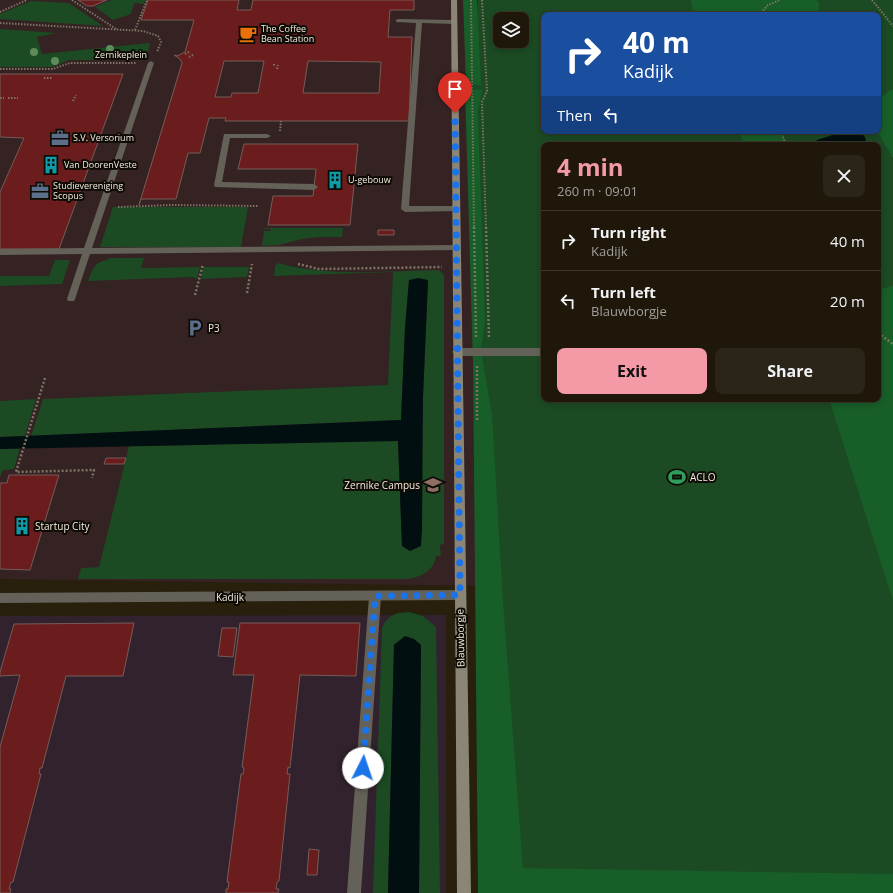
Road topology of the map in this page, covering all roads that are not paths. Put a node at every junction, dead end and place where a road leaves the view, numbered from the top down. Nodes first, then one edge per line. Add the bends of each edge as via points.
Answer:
1 (454, 0) edge
2 (398, 21) dead end
3 (419, 21) junction
4 (454, 22) junction
5 (151, 63) road end
6 (267, 136) dead end
7 (314, 187) dead end
8 (456, 208) junction
9 (456, 248) junction
10 (87, 251) junction
11 (0, 252) edge
12 (71, 299) dead end
13 (457, 352) junction
14 (541, 352) edge
15 (460, 595) junction
16 (375, 596) junction
17 (0, 598) edge
18 (354, 893) edge
19 (464, 893) edge

1 - 4 street, Blauwborgje
2 - 3 street
3 - 4 street
3 - 8 street via 405,209
4 - 8 street, Blauwborgje
5 - 10 street
6 - 7 street via 226,136 218,185
8 - 9 street, Blauwborgje
9 - 10 street
9 - 13 street, Blauwborgje
10 - 11 street
10 - 12 street
13 - 14 street
13 - 15 street, Blauwborgje
15 - 16 street, Kadijk
15 - 19 street, Blauwborgje
16 - 17 street, Kadijk
16 - 18 street

